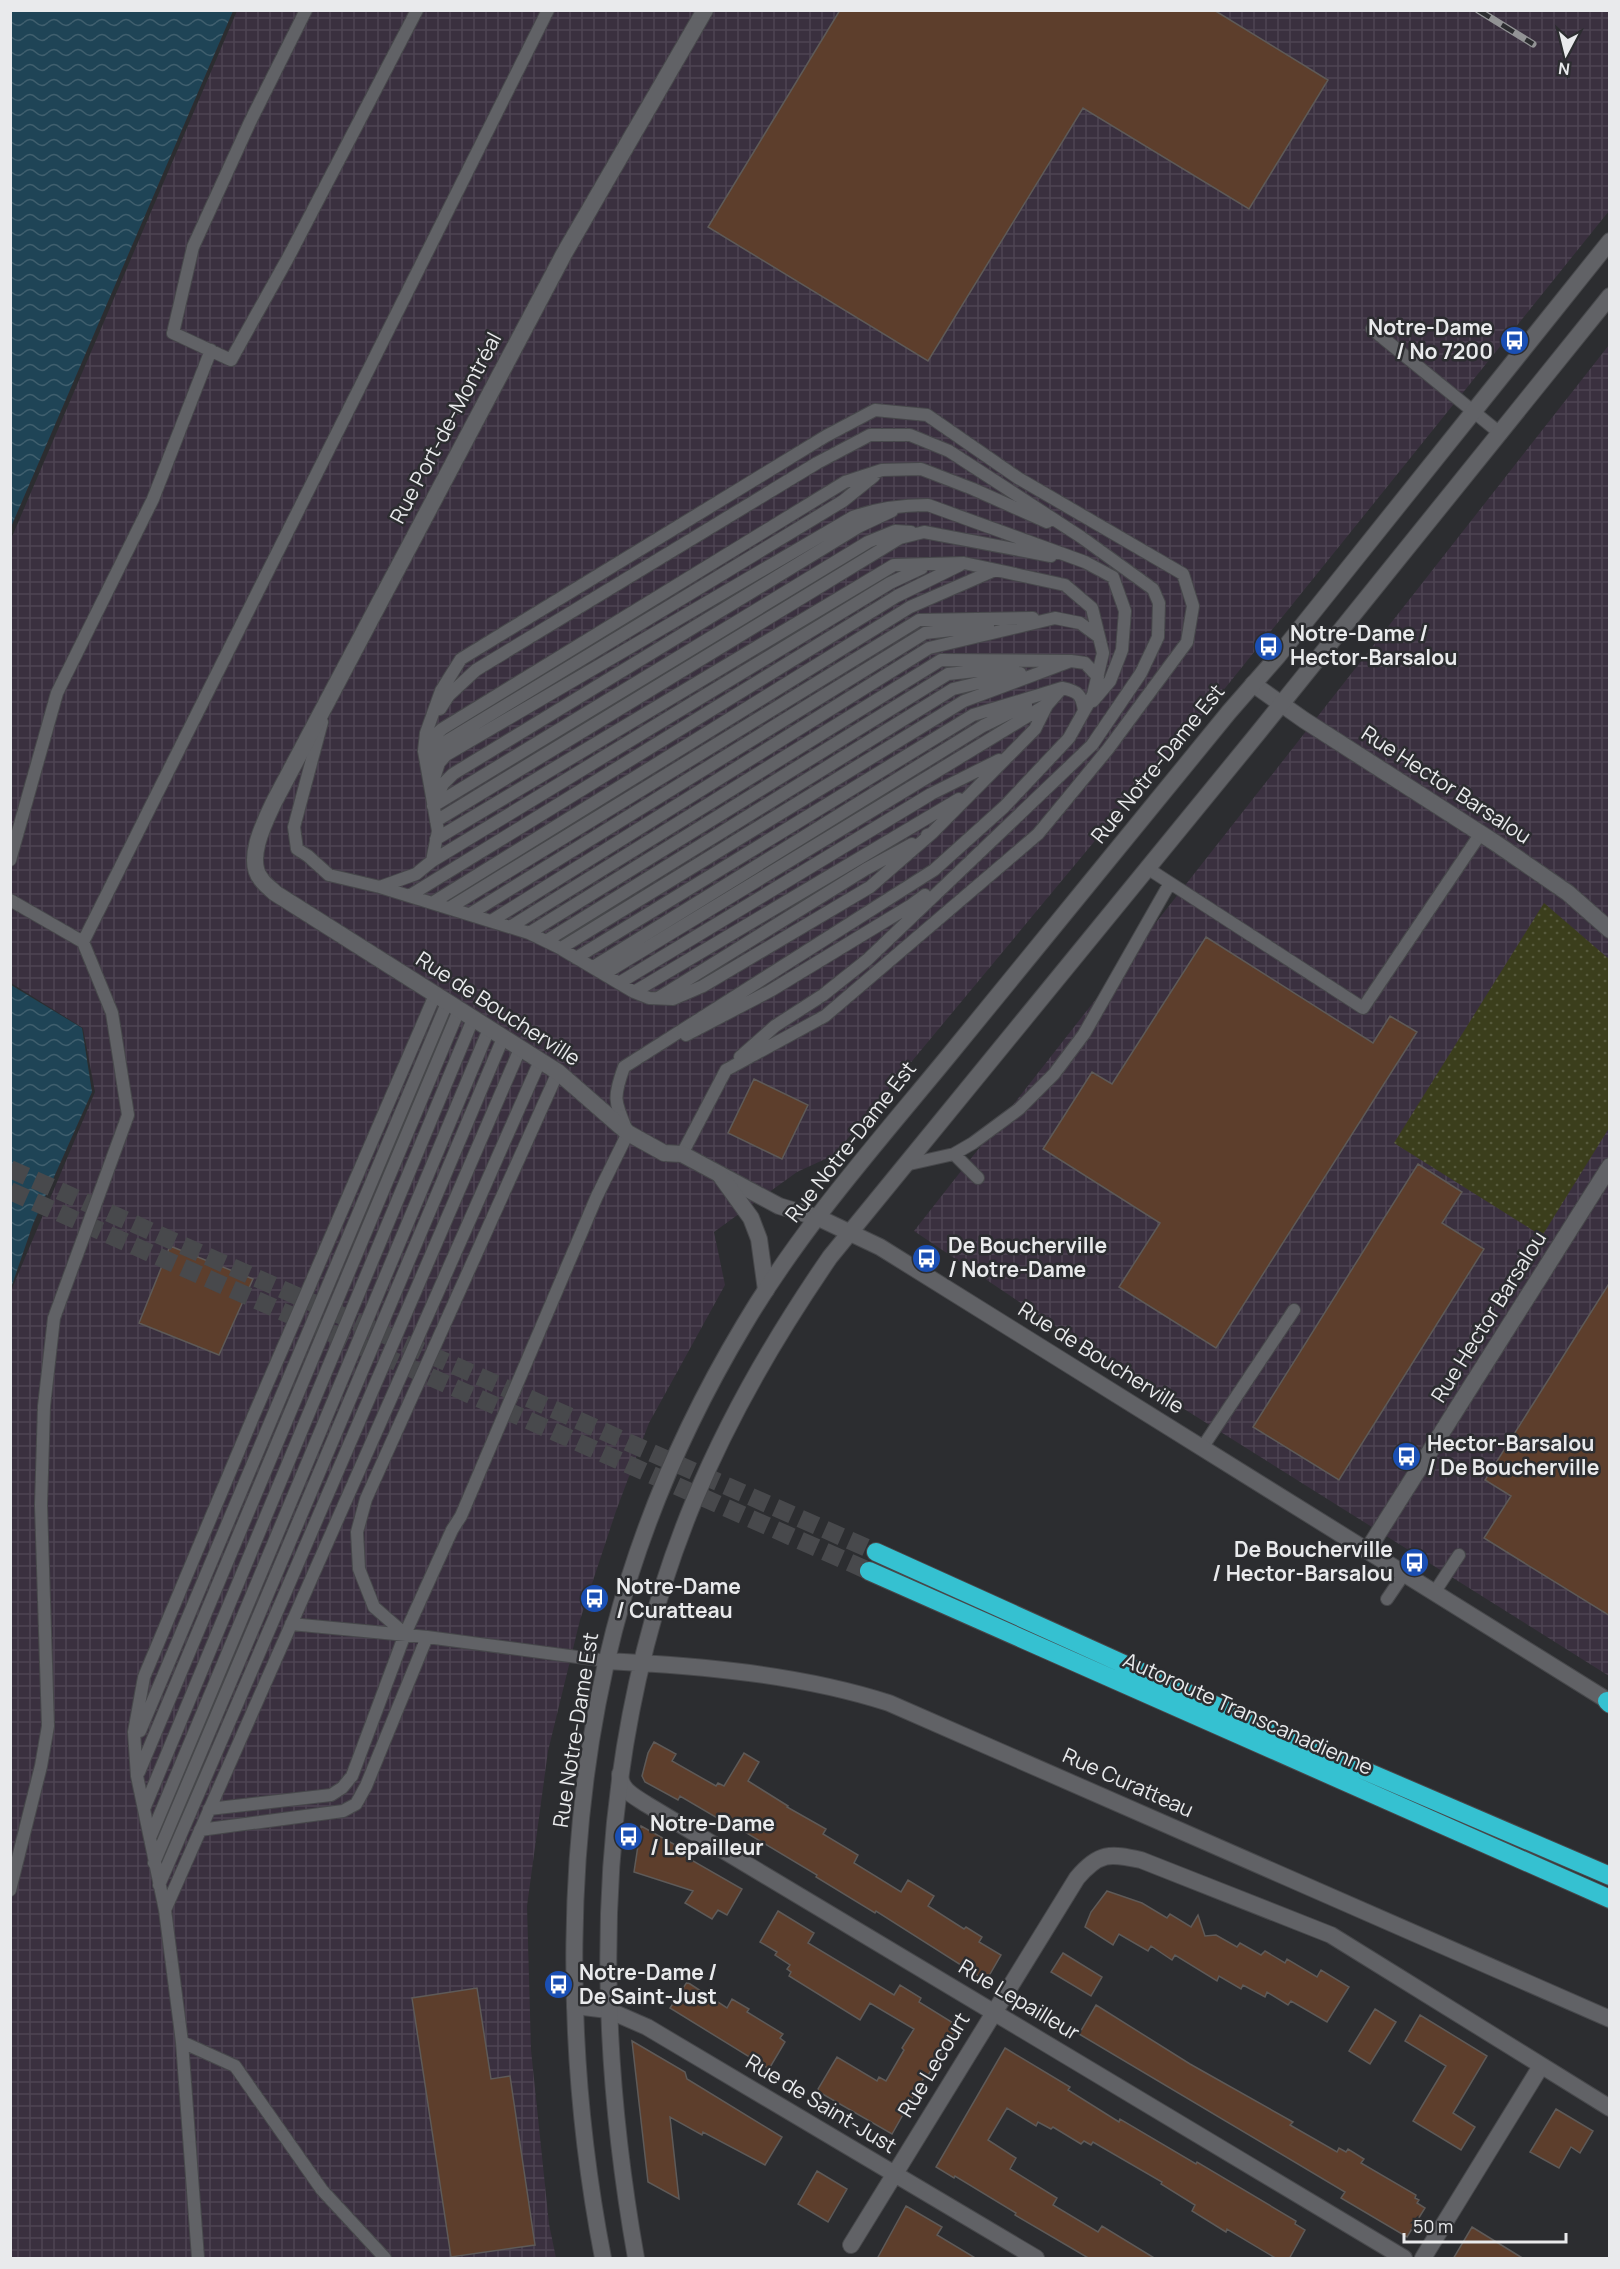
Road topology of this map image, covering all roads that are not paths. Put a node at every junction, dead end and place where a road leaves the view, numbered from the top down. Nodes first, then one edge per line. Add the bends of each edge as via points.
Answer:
1 (306, 10) edge
2 (417, 10) edge
3 (548, 10) edge
4 (705, 10) edge
5 (1610, 241) edge
6 (1610, 296) edge
7 (1372, 328) dead end
8 (211, 350) junction
9 (1474, 412) junction
10 (1501, 434) junction
11 (882, 470) junction
12 (904, 505) junction
13 (924, 532) junction
14 (1081, 537) junction
15 (1085, 562) junction
16 (964, 563) junction
17 (929, 565) junction
18 (995, 570) junction
19 (1055, 618) junction
20 (1099, 637) junction
21 (1071, 661) junction
22 (1098, 677) junction
23 (1253, 684) junction
24 (1062, 688) junction
25 (329, 697) junction
26 (1281, 704) junction
27 (1047, 705) junction
28 (1084, 711) junction
29 (426, 733) junction
30 (424, 751) junction
31 (1008, 756) junction
32 (428, 774) junction
33 (975, 789) junction
34 (431, 793) junction
35 (433, 806) junction
36 (436, 821) junction
37 (1481, 833) junction
38 (436, 839) junction
39 (10, 860) edge
40 (432, 861) junction
41 (971, 861) junction
42 (1147, 868) junction
43 (259, 878) joint
44 (1170, 883) junction
45 (380, 887) junction
46 (409, 896) junction
47 (10, 900) edge
48 (432, 903) junction
49 (449, 908) junction
50 (471, 914) junction
51 (490, 921) junction
52 (510, 927) junction
53 (1610, 930) edge
54 (529, 933) junction
55 (546, 941) junction
56 (83, 942) junction
57 (561, 948) junction
58 (576, 958) junction
59 (592, 968) junction
60 (604, 974) junction
61 (619, 983) junction
62 (634, 992) junction
63 (453, 1007) junction
64 (496, 1033) junction
65 (520, 1048) junction
66 (540, 1061) junction
67 (624, 1067) junction
68 (726, 1070) junction
69 (558, 1072) junction
70 (628, 1133) junction
71 (682, 1154) junction
72 (954, 1154) junction
73 (905, 1165) junction
74 (1610, 1167) edge
75 (720, 1175) junction
76 (978, 1178) dead end
77 (819, 1218) junction
78 (850, 1232) junction
79 (766, 1290) junction
80 (1294, 1310) dead end
81 (1202, 1448) junction
82 (1367, 1551) junction
83 (876, 1552) tunnel mouth
84 (1459, 1555) dead end
85 (869, 1571) tunnel mouth
86 (1404, 1574) junction
87 (1434, 1593) junction
88 (1387, 1599) dead end
89 (291, 1624) junction
90 (405, 1634) junction
91 (427, 1637) junction
92 (607, 1661) junction
93 (641, 1663) junction
94 (1609, 1702) edge
95 (135, 1742) junction
96 (620, 1774) junction
97 (137, 1776) junction
98 (144, 1809) junction
99 (209, 1809) junction
100 (200, 1830) junction
101 (150, 1838) junction
102 (154, 1863) junction
103 (1610, 1876) edge
104 (158, 1886) junction
105 (10, 1890) edge
106 (1610, 1899) edge
107 (165, 1910) junction
108 (576, 2006) junction
109 (608, 2010) junction
110 (993, 2011) junction
111 (1610, 2019) edge
112 (182, 2042) junction
113 (1540, 2066) junction
114 (1610, 2108) edge
115 (895, 2174) junction
116 (851, 2245) dead end
117 (198, 2259) edge
118 (385, 2259) edge
119 (603, 2259) edge
120 (636, 2259) edge
121 (1036, 2259) edge
122 (1404, 2259) edge
123 (1423, 2259) edge

1 - 8 lane via 193,247 173,333
2 - 8 lane via 231,360
3 - 56 lane
4 - 25 main road, Rue Port-de-Montréal via 565,252
5 - 9 main road, Rue Notre-Dame Est
6 - 10 main road
7 - 9 lane
8 - 39 lane via 153,499 57,693
9 - 10 lane
9 - 23 main road, Rue Notre-Dame Est
10 - 26 main road
11 - 14 lane via 921,469
11 - 30 lane via 845,482 442,729
11 - 32 lane via 843,501 442,744 432,756
12 - 15 lane via 928,505
12 - 34 lane via 853,517 446,755 439,763
12 - 35 lane via 860,526 453,774 443,784
13 - 15 lane
13 - 35 lane via 895,531 868,542
13 - 36 lane via 900,538 874,552
14 - 29 lane via 949,451 910,435 870,435 817,463 476,670 449,694
14 - 41 lane via 1153,589 1160,603 1158,637 1142,673 1092,745
15 - 28 lane via 1113,577 1125,611 1122,650 1110,681
16 - 17 lane
16 - 18 lane
16 - 46 lane via 897,596
17 - 38 lane via 894,565
17 - 40 lane via 890,583
18 - 20 lane via 1065,585 1092,609
18 - 48 lane via 910,607
19 - 20 lane via 1080,623
19 - 49 lane via 919,620
19 - 50 lane via 925,633
19 - 51 lane via 929,648
20 - 22 lane via 1103,653
21 - 22 lane via 1085,663
21 - 52 lane via 941,660
21 - 54 lane via 948,674
21 - 55 lane via 953,689
21 - 57 lane via 964,701
22 - 28 lane
23 - 26 main road, Rue Hector Barsalou
23 - 77 main road, Rue Notre-Dame Est
24 - 27 lane
24 - 28 lane via 1075,690 1082,697
24 - 58 lane via 973,716
24 - 59 lane via 983,726
25 - 43 main road, Rue Port-de-Montréal via 259,832 255,865
25 - 45 lane via 294,827 297,849 329,875
26 - 37 main road, Rue Hector Barsalou
26 - 42 main road
27 - 31 lane via 1035,729
27 - 60 lane
28 - 67 lane via 1069,738 1004,807 934,870
29 - 30 lane
29 - 68 lane via 441,691 461,659 875,410 927,415 1018,478 1183,574 1193,606 1187,642 1108,749 1038,834 825,1016
30 - 32 lane
31 - 33 lane
31 - 61 lane via 931,794
32 - 34 lane
33 - 62 lane
33 - 62 lane via 870,887 703,986 673,999 649,998
34 - 35 lane
35 - 36 lane
36 - 38 lane
37 - 44 lane via 1363,1008
37 - 53 main road, Rue Hector Barsalou via 1568,893
38 - 40 lane
40 - 45 lane via 416,874
41 - 67 lane via 910,906 770,991
41 - 68 lane via 867,960 775,1026
42 - 44 lane
42 - 73 main road
43 - 63 main road, Rue de Boucherville
44 - 72 lane via 1084,1034 1054,1074 1019,1109
45 - 46 lane
46 - 48 lane
47 - 56 lane
48 - 49 lane
49 - 50 lane
50 - 51 lane
51 - 52 lane
52 - 54 lane
54 - 55 lane
55 - 57 lane
56 - 105 lane via 112,1012 128,1115 54,1318 44,1406 41,1505 48,1726
57 - 58 lane
58 - 59 lane
59 - 60 lane
60 - 61 lane
61 - 62 lane
63 - 64 main road, Rue de Boucherville
63 - 95 lane
63 - 95 lane via 258,1407 144,1677
63 - 97 lane
63 - 98 lane
64 - 65 main road, Rue de Boucherville
64 - 101 lane
64 - 102 lane
65 - 66 main road, Rue de Boucherville
65 - 104 lane
66 - 69 main road, Rue de Boucherville
66 - 89 lane
67 - 70 lane via 615,1090 617,1107
68 - 71 lane
69 - 70 main road, Rue de Boucherville
69 - 90 lane via 366,1499 357,1532 359,1569 374,1607
70 - 71 main road, Rue de Boucherville via 664,1153
70 - 90 lane
71 - 75 main road, Rue de Boucherville
72 - 73 lane
72 - 76 lane
73 - 78 main road
74 - 82 main road, Rue Hector Barsalou
75 - 77 main road, Rue de Boucherville via 779,1206
75 - 79 main road via 751,1218 759,1239
77 - 78 main road, Rue de Boucherville
77 - 79 main road, Rue Notre-Dame Est
78 - 81 main road, Rue de Boucherville via 900,1259
78 - 93 main road via 787,1321 718,1448 681,1535
79 - 92 main road, Rue Notre-Dame Est via 713,1380 677,1452 632,1569
80 - 81 lane
81 - 82 main road, Rue de Boucherville
82 - 86 main road, Rue de Boucherville
83 - 103 highway, Autoroute Transcanadienne via 1263,1727
84 - 87 lane
85 - 106 highway, Autoroute Transcanadienne
86 - 87 main road, Rue de Boucherville
86 - 88 lane
87 - 94 main road, Rue de Boucherville
89 - 90 lane
89 - 99 lane
90 - 91 lane
90 - 99 lane via 352,1776 342,1788 332,1796
91 - 92 lane
91 - 100 lane via 356,1804 343,1811
92 - 93 main road, Rue Curatteau
92 - 108 main road, Rue Notre-Dame Est via 582,1824
93 - 96 main road
93 - 111 main road, Rue Curatteau via 796,1680 889,1703
95 - 97 lane
96 - 109 main road via 610,1887
96 - 110 main road, Rue Lepailleur via 621,1785 635,1797
97 - 98 lane
98 - 101 lane
99 - 100 lane
100 - 107 lane
101 - 102 lane
102 - 104 lane
104 - 107 lane
107 - 112 lane
108 - 109 main road, Rue de Saint-Just
108 - 119 main road, Rue Notre-Dame Est via 580,2112
109 - 115 main road, Rue de Saint-Just via 647,2027
109 - 120 main road via 613,2094
110 - 113 main road, Rue Lecourt via 1077,1878 1088,1865 1113,1854 1141,1860 1331,1935
110 - 115 main road, Rue Lecourt
110 - 122 main road, Rue Lepailleur
112 - 117 lane
112 - 118 lane via 235,2066 322,2190
113 - 114 main road
113 - 123 main road
115 - 116 main road, Rue Lecourt
115 - 121 main road, Rue de Saint-Just

